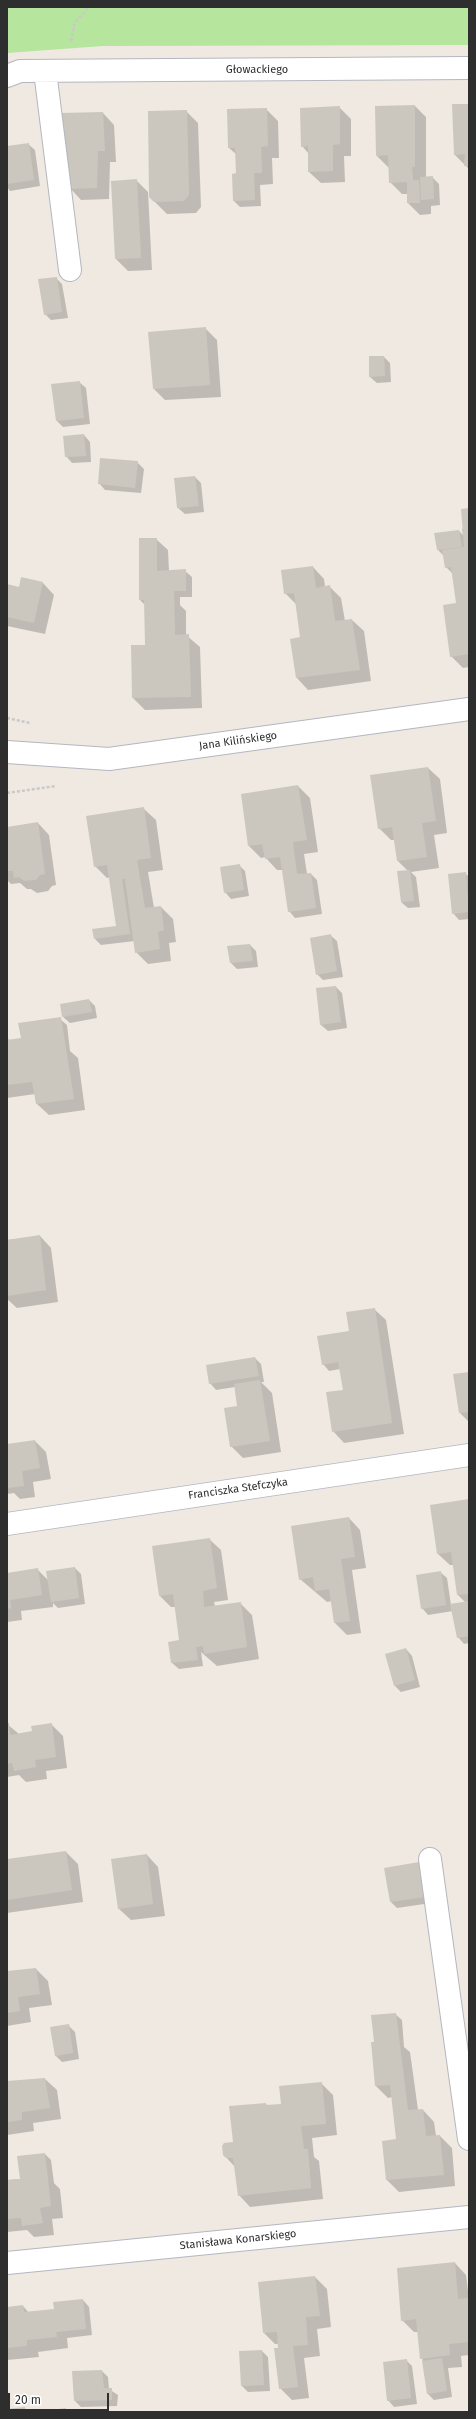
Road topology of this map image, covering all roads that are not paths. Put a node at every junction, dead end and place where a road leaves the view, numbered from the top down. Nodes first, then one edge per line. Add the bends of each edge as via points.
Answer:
1 (469, 68) edge
2 (55, 71) junction
3 (7, 76) edge
4 (70, 270) dead end
5 (469, 709) edge
6 (7, 752) edge
7 (469, 1455) edge
8 (7, 1524) edge
9 (430, 1859) dead end
10 (469, 2139) edge
11 (469, 2216) edge
12 (7, 2263) edge

1 - 2 street, Głowackiego
2 - 3 street, Głowackiego via 20,71
2 - 4 street
5 - 6 street, Jana Kilińskiego via 109,759
7 - 8 street, Franciszka Stefczyka
9 - 10 street
11 - 12 street, Stanisława Konarskiego

